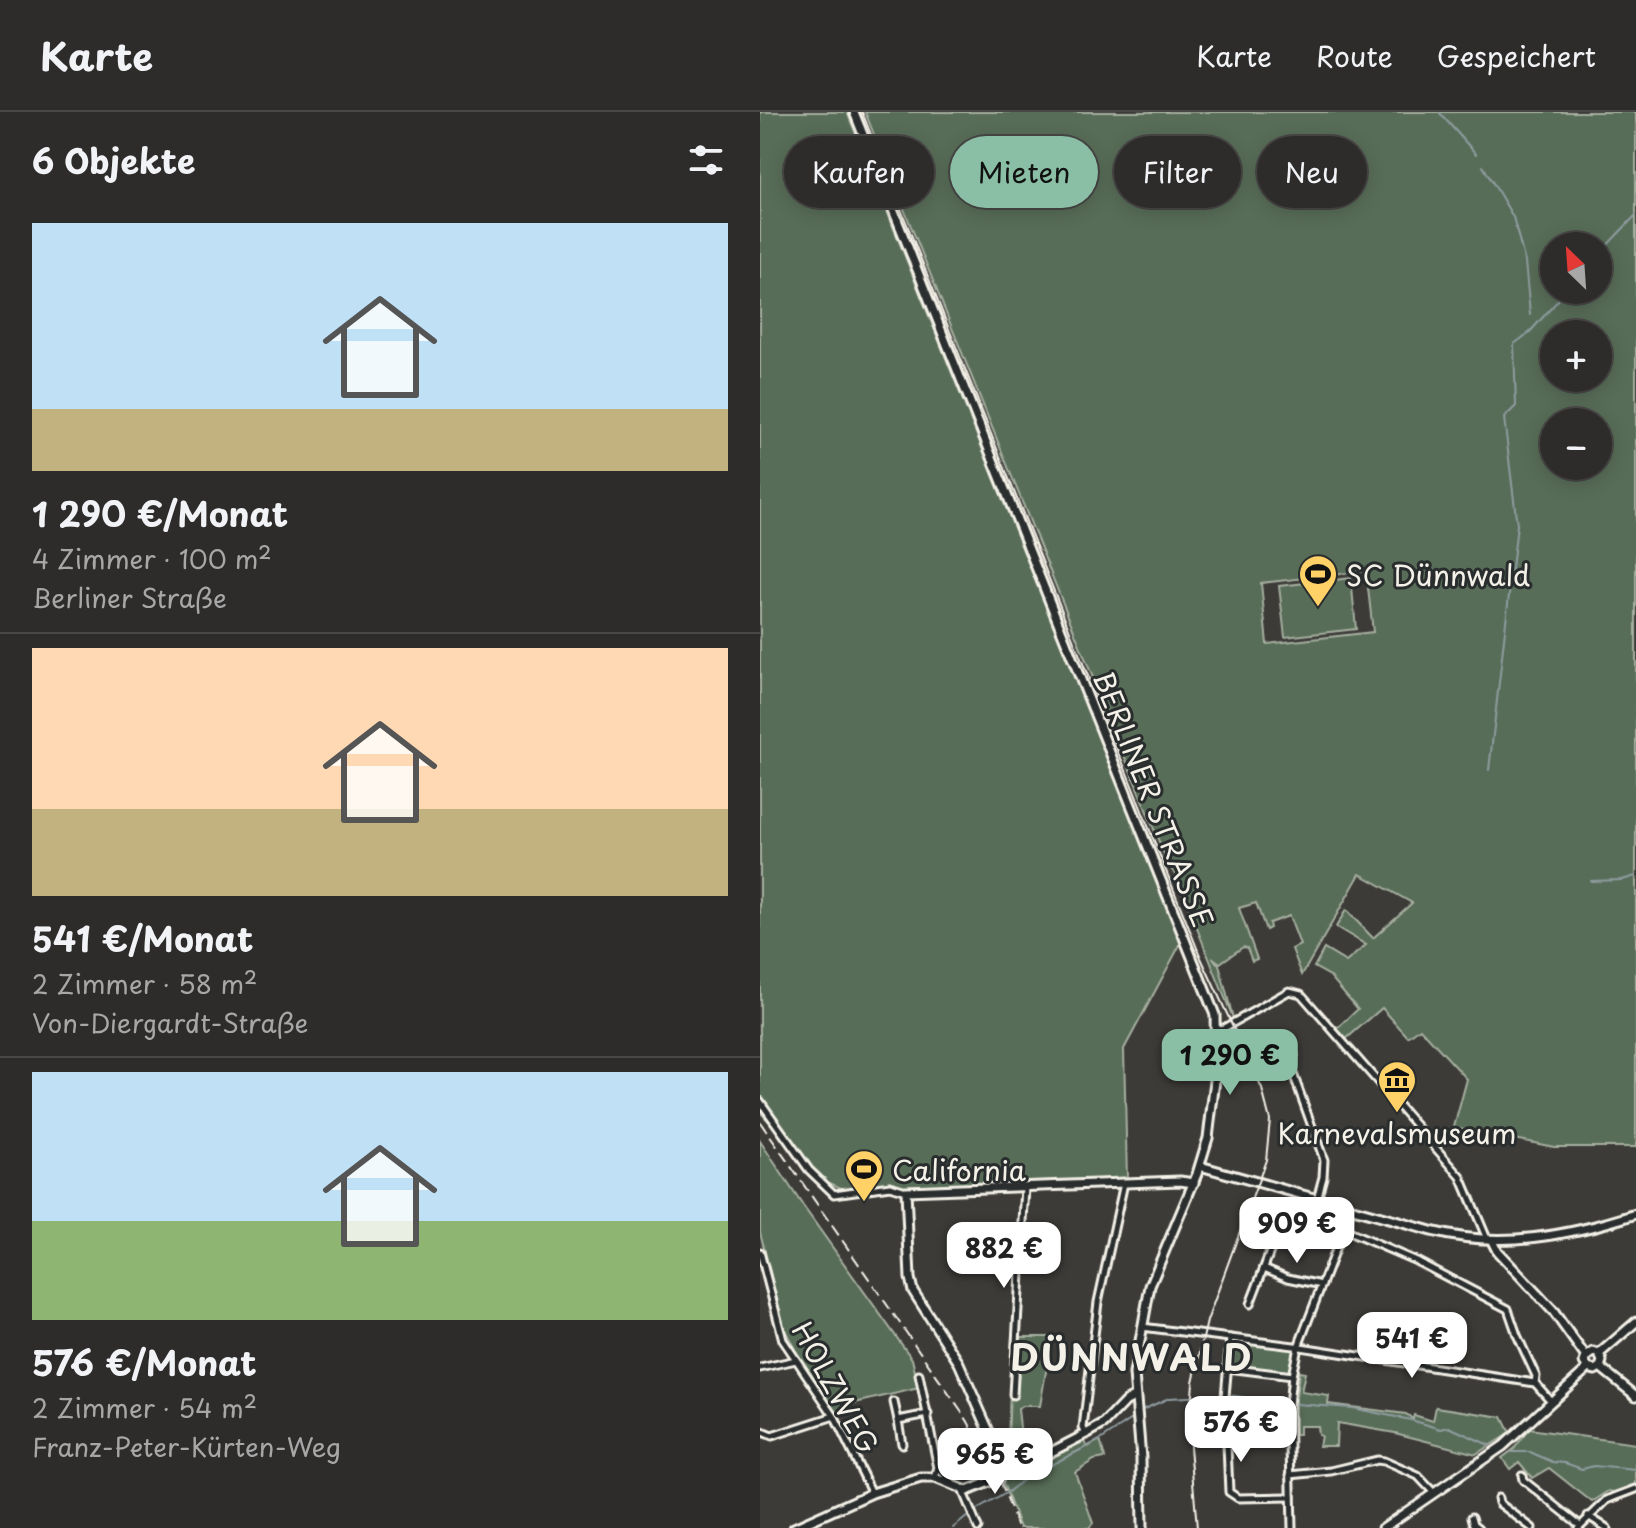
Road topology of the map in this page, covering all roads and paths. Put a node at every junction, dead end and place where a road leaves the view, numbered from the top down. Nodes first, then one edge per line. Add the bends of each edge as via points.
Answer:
1 (854, 112) edge
2 (1217, 1029) junction
3 (1294, 1055) dead end
4 (760, 1101) edge
5 (1200, 1166) junction
6 (1124, 1183) junction
7 (1194, 1183) junction
8 (1025, 1187) junction
9 (906, 1191) junction
10 (1317, 1199) junction
11 (1351, 1208) junction
12 (1636, 1214) edge
13 (1344, 1230) junction
14 (1276, 1236) dead end
15 (1490, 1240) junction
16 (760, 1252) edge
17 (1264, 1268) junction
18 (1322, 1285) junction
19 (769, 1289) junction
20 (760, 1291) edge
21 (1250, 1304) dead end
22 (1636, 1322) edge
23 (1142, 1327) junction
24 (1230, 1338) junction
25 (1298, 1347) junction
26 (1599, 1354) junction
27 (1586, 1357) junction
28 (796, 1360) junction
29 (1600, 1367) junction
30 (760, 1368) edge
31 (1228, 1368) junction
32 (1588, 1368) junction
33 (919, 1375) dead end
34 (1292, 1376) junction
35 (1535, 1383) junction
36 (1013, 1395) dead end
37 (1636, 1396) edge
38 (1134, 1397) junction
39 (1551, 1401) junction
40 (894, 1402) dead end
41 (928, 1414) junction
42 (834, 1416) junction
43 (898, 1420) junction
44 (760, 1431) edge
45 (1086, 1434) junction
46 (902, 1444) dead end
47 (938, 1468) junction
48 (1006, 1470) junction
49 (1290, 1475) junction
50 (1522, 1475) dead end
51 (935, 1478) junction
52 (1636, 1489) edge
53 (959, 1490) junction
54 (872, 1493) junction
55 (1435, 1494) junction
56 (1291, 1497) junction
57 (1498, 1498) dead end
58 (1588, 1516) junction
59 (1472, 1517) dead end
60 (1579, 1526) edge
61 (1386, 1527) edge
62 (794, 1528) edge
63 (978, 1528) edge
64 (1142, 1528) edge
65 (1292, 1528) edge
66 (1479, 1528) edge
67 (1532, 1528) edge
68 (1607, 1528) edge

1 - 2 main road, BERLINER STRASSE via 1205,986
2 - 5 main road, BERLINER STRASSE via 1213,1113
2 - 15 street via 1295,991 1461,1177
3 - 10 street via 1291,1068 1324,1160
4 - 9 street via 809,1170 834,1194 890,1186
5 - 7 main road, BERLINER STRASSE
5 - 10 main road
6 - 7 main road
6 - 8 main road
6 - 45 street via 1096,1315
7 - 23 main road, BERLINER STRASSE via 1156,1267
8 - 9 main road
8 - 36 street
9 - 48 main road via 913,1291 959,1363
10 - 11 main road
11 - 13 street
11 - 15 main road via 1449,1236
12 - 15 main road via 1551,1235
13 - 18 street
13 - 35 street via 1511,1312
14 - 17 street
15 - 27 main road via 1558,1316
16 - 19 street, HOLZWEG
17 - 18 street
17 - 21 street
18 - 25 street
19 - 20 street
19 - 28 street, HOLZWEG via 778,1327
22 - 26 main road
23 - 24 street
23 - 38 main road, BERLINER STRASSE
24 - 25 street
24 - 31 street
25 - 34 street
25 - 35 street
26 - 27 main road
26 - 29 main road
27 - 32 main road
28 - 30 street
28 - 42 street, HOLZWEG
29 - 32 main road
29 - 37 main road
31 - 34 street
31 - 56 street via 1229,1492 1238,1498
32 - 39 main road
33 - 41 street
34 - 49 street
35 - 39 street
38 - 45 main road
38 - 64 main road, BERLINER STRASSE
39 - 55 main road via 1503,1446
40 - 43 street
41 - 43 street
41 - 47 street
42 - 44 street via 772,1436
42 - 54 street, HOLZWEG
43 - 46 street
45 - 48 main road
47 - 51 street
47 - 53 street
48 - 53 main road via 999,1478
49 - 55 street via 1377,1460 1418,1476
49 - 56 street
50 - 60 street
51 - 53 main road
51 - 54 main road
52 - 58 street via 1607,1500
53 - 63 street
54 - 62 main road
55 - 61 main road
56 - 65 street
57 - 67 street
58 - 60 street
58 - 68 street
59 - 66 street

